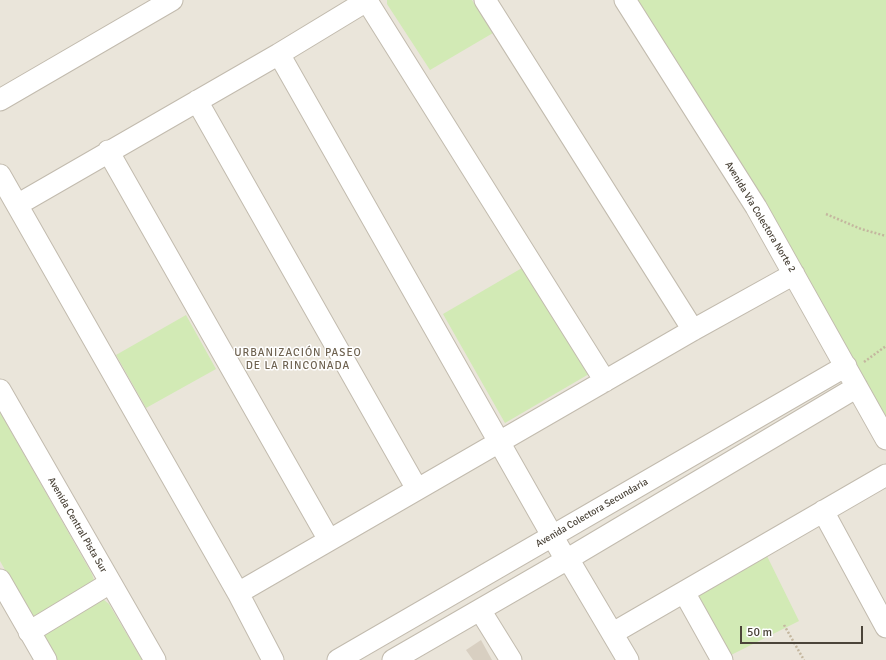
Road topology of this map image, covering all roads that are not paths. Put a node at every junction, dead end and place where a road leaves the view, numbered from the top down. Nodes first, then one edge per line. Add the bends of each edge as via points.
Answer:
1 (172, 0) edge
2 (367, 0) edge
3 (485, 0) edge
4 (625, 0) edge
5 (279, 54) junction
6 (0, 100) edge
7 (197, 101) junction
8 (108, 151) junction
9 (0, 176) edge
10 (17, 205) junction
11 (794, 274) junction
12 (693, 330) junction
13 (851, 376) junction
14 (605, 381) junction
15 (0, 390) edge
16 (886, 438) edge
17 (499, 441) junction
18 (886, 475) edge
19 (417, 489) junction
20 (823, 511) junction
21 (552, 536) junction
22 (329, 540) junction
23 (566, 560) junction
24 (0, 580) edge
25 (110, 583) junction
26 (684, 592) junction
27 (238, 593) junction
28 (480, 610) junction
29 (886, 627) edge
30 (29, 632) junction
31 (613, 633) junction
32 (46, 660) edge
33 (155, 660) edge
34 (273, 660) edge
35 (338, 660) edge
36 (393, 660) edge
37 (511, 660) edge
38 (628, 660) edge
39 (722, 660) edge

1 - 6 street
2 - 5 street
2 - 14 street
3 - 12 street
4 - 11 street, Avenida Vía Colectora Norte 2 via 756,207
5 - 7 street
5 - 17 street
7 - 8 street
7 - 19 street
8 - 10 street
8 - 22 street
9 - 10 street
10 - 27 street
11 - 12 street
11 - 13 street, Avenida Vía Colectora Norte 2
12 - 14 street
13 - 16 street, Avenida Vía Colectora Norte 2
13 - 21 street, Avenida Colectora Secundaria
13 - 23 street
14 - 17 street
15 - 25 street, Avenida Central Pista Sur
17 - 19 street
17 - 21 street
18 - 20 street
19 - 22 street
20 - 26 street
20 - 29 street
21 - 23 street
21 - 35 street, Avenida Colectora Secundaria
22 - 27 street
23 - 28 street
23 - 31 street via 573,567
24 - 30 street
25 - 30 street
25 - 33 street, Avenida Central Pista Sur
26 - 31 street
26 - 39 street
27 - 34 street
28 - 36 street
28 - 37 street
30 - 32 street
31 - 38 street

